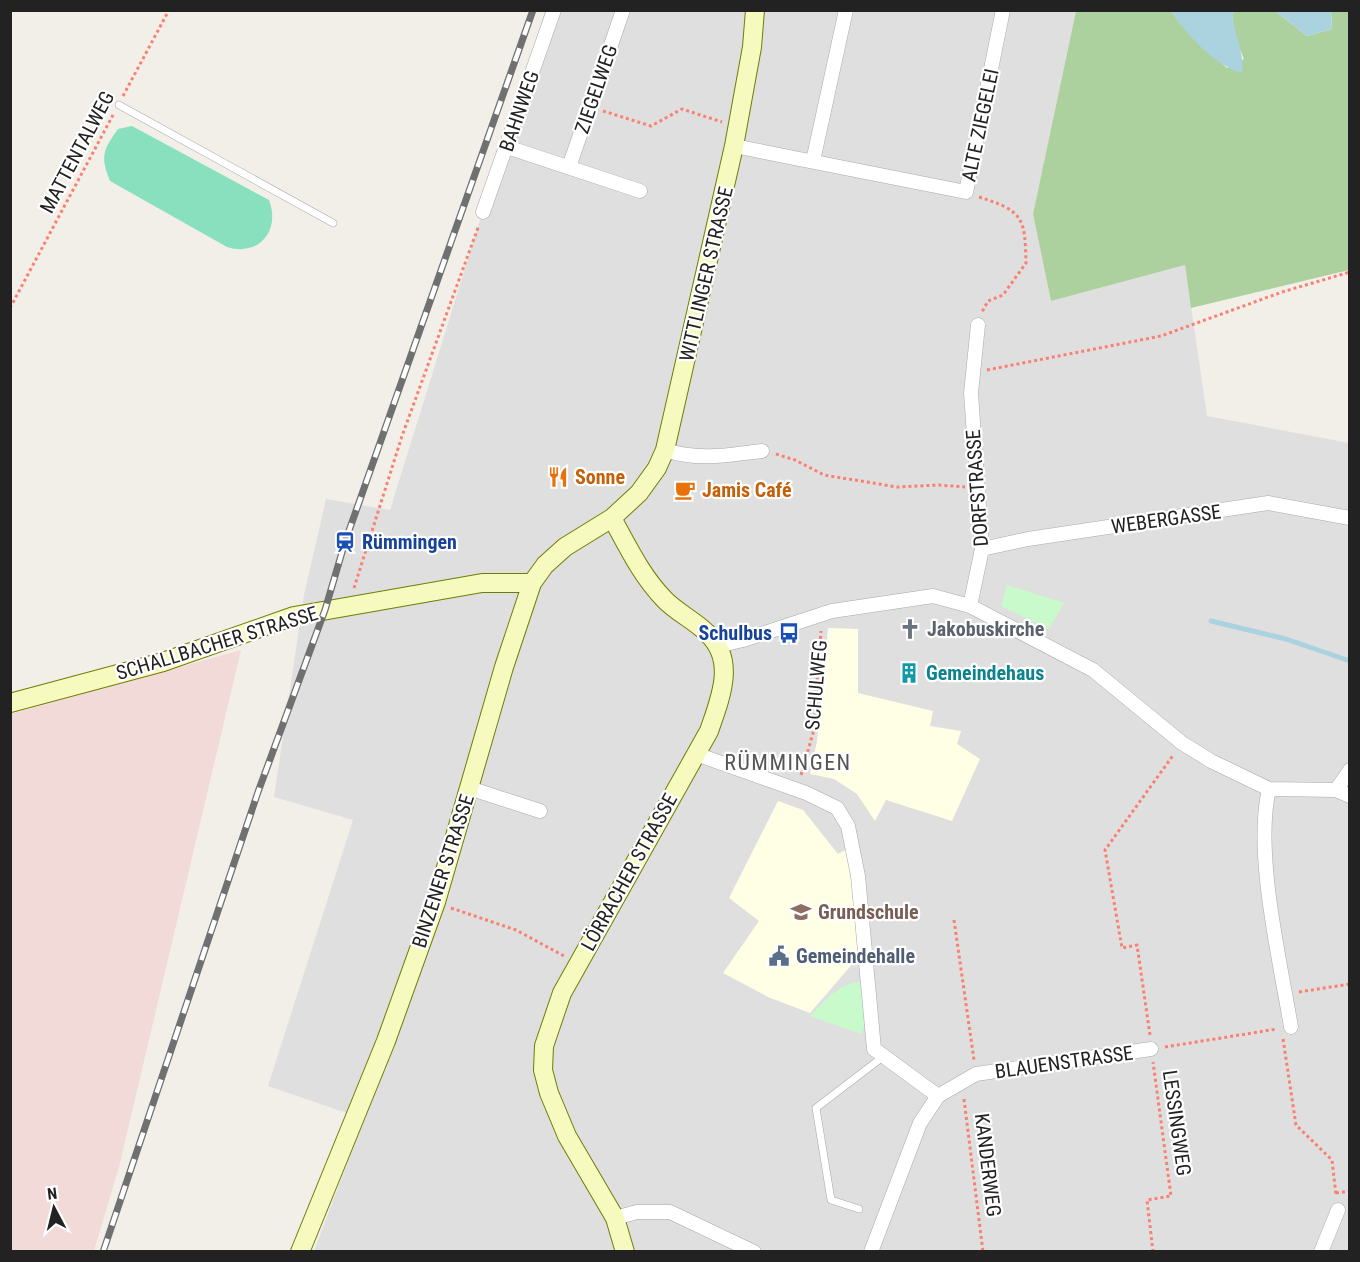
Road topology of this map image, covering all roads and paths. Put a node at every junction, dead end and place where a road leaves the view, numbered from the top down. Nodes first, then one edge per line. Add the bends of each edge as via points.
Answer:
1 (169, 10) edge
2 (554, 10) edge
3 (623, 10) edge
4 (755, 10) edge
5 (846, 10) edge
6 (1004, 10) edge
7 (119, 105) junction
8 (590, 107) junction
9 (738, 127) junction
10 (734, 146) junction
11 (507, 147) junction
12 (813, 161) junction
13 (569, 167) junction
14 (640, 191) dead end
15 (966, 192) junction
16 (483, 212) joint
17 (333, 223) dead end
18 (1350, 272) edge
19 (10, 308) edge
20 (978, 326) joint
21 (973, 372) junction
22 (665, 450) junction
23 (762, 451) joint
24 (978, 488) junction
25 (612, 518) junction
26 (1350, 518) edge
27 (982, 549) junction
28 (532, 583) junction
29 (970, 606) junction
30 (348, 607) junction
31 (822, 614) junction
32 (717, 646) junction
33 (10, 703) edge
34 (1182, 743) junction
35 (696, 753) junction
36 (1350, 770) edge
37 (469, 788) junction
38 (1269, 789) junction
39 (796, 790) junction
40 (1343, 793) edge
41 (540, 811) dead end
42 (436, 902) junction
43 (954, 920) dead end
44 (578, 963) junction
45 (1350, 984) edge
46 (1285, 994) junction
47 (1286, 1027) junction
48 (1151, 1049) junction
49 (884, 1056) junction
50 (976, 1074) junction
51 (962, 1082) junction
52 (938, 1096) junction
53 (1350, 1191) edge
54 (1336, 1193) junction
55 (859, 1209) dead end
56 (1338, 1210) joint
57 (615, 1218) junction
58 (300, 1251) edge
59 (625, 1251) edge
60 (754, 1251) edge
61 (871, 1251) edge
62 (983, 1251) edge
63 (1153, 1251) edge
64 (1321, 1251) edge

1 - 7 path, MATTENTALWEG
2 - 11 street, BAHNWEG
3 - 8 street, ZIEGELWEG
4 - 9 street, WITTLINGER STRASSE
5 - 12 street
6 - 15 street, ALTE ZIEGELEI
7 - 17 lane
7 - 19 path, MATTENTALWEG
8 - 9 path via 651,126 681,109
8 - 13 street, ZIEGELWEG
9 - 10 street, WITTLINGER STRASSE
10 - 12 street, ALTE ZIEGELEI
10 - 22 street, WITTLINGER STRASSE
11 - 13 street
11 - 16 street, BAHNWEG
12 - 15 street, ALTE ZIEGELEI
13 - 14 street
15 - 20 path via 1009,206 1024,226 1026,244 1026,263 1003,295 988,301
16 - 30 path via 402,436
18 - 21 path via 1161,336
20 - 21 street, DORFSTRASSE
21 - 24 street, DORFSTRASSE
22 - 23 street via 705,458
22 - 25 street, WITTLINGER STRASSE via 644,488
23 - 24 path via 795,460 824,475 897,487
24 - 27 street, DORFSTRASSE
25 - 28 street, BINZENER STRASSE via 565,547
25 - 32 street, LÖRRACHER STRASSE via 648,581
26 - 27 street, WEBERGASSE via 1268,503
27 - 29 street, DORFSTRASSE
28 - 30 street, SCHALLBACHER STRASSE via 482,584
28 - 37 street, BINZENER STRASSE
29 - 31 street via 933,596
29 - 34 street via 1093,670
30 - 33 street, SCHALLBACHER STRASSE via 294,616 163,662
31 - 32 street
31 - 39 path, SCHULWEG via 813,733
32 - 35 street, LÖRRACHER STRASSE via 724,659 725,673 720,699
34 - 38 street
34 - 48 path via 1105,850 1122,948 1137,945
35 - 39 street
35 - 44 street, LÖRRACHER STRASSE
36 - 40 street
37 - 41 street
37 - 42 street, BINZENER STRASSE
38 - 40 street
38 - 46 street via 1263,814 1268,884
39 - 49 street via 837,808 848,826 858,876 874,1049
42 - 44 path via 516,930
42 - 58 street, BINZENER STRASSE via 386,1041
43 - 50 path, BLAUENSTRASSE
44 - 57 street, LÖRRACHER STRASSE via 551,1019 543,1070 567,1136
45 - 46 path
46 - 47 street
47 - 48 path
47 - 54 path via 1296,1125 1332,1160
48 - 50 street, BLAUENSTRASSE
48 - 63 path, LESSINGWEG via 1172,1196 1147,1200
49 - 52 street
49 - 55 lane via 816,1108 831,1200
50 - 51 street, BLAUENSTRASSE
51 - 52 street, BLAUENSTRASSE
51 - 62 path, KANDERWEG
52 - 61 street, BLAUENSTRASSE via 920,1123
53 - 54 path
54 - 56 path
56 - 64 street
57 - 59 street, LÖRRACHER STRASSE
57 - 60 street via 637,1212 670,1212

